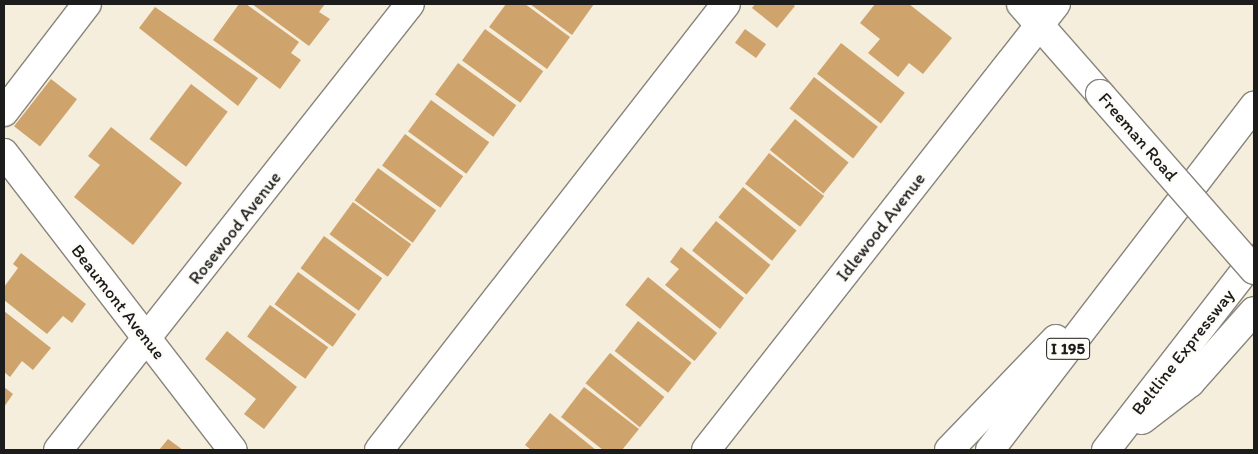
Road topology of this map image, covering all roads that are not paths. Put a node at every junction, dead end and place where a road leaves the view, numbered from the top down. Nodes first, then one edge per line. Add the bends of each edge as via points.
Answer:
1 (88, 4) edge
2 (410, 4) edge
3 (726, 4) edge
4 (1021, 4) edge
5 (1048, 14) edge
6 (1254, 106) edge
7 (4, 112) edge
8 (4, 153) edge
9 (1146, 247) junction
10 (1254, 259) edge
11 (1254, 270) edge
12 (1254, 311) edge
13 (148, 340) junction
14 (1109, 447) edge
15 (58, 450) edge
16 (232, 450) edge
17 (379, 450) edge
18 (706, 450) edge
19 (949, 450) edge
20 (990, 450) edge

1 - 7 main road
2 - 13 main road, Rosewood Avenue
3 - 17 main road
4 - 5 main road, Freeman Road
5 - 11 main road, Freeman Road, bridge via 1100,94
5 - 18 main road, Idlewood Avenue
6 - 9 main road, I 195
8 - 13 main road, Beaumont Avenue
9 - 19 main road
9 - 20 main road, I 195
10 - 14 main road, Beltline Expressway
12 - 14 main road via 1190,384
13 - 15 main road, Rosewood Avenue
13 - 16 main road, Beaumont Avenue

